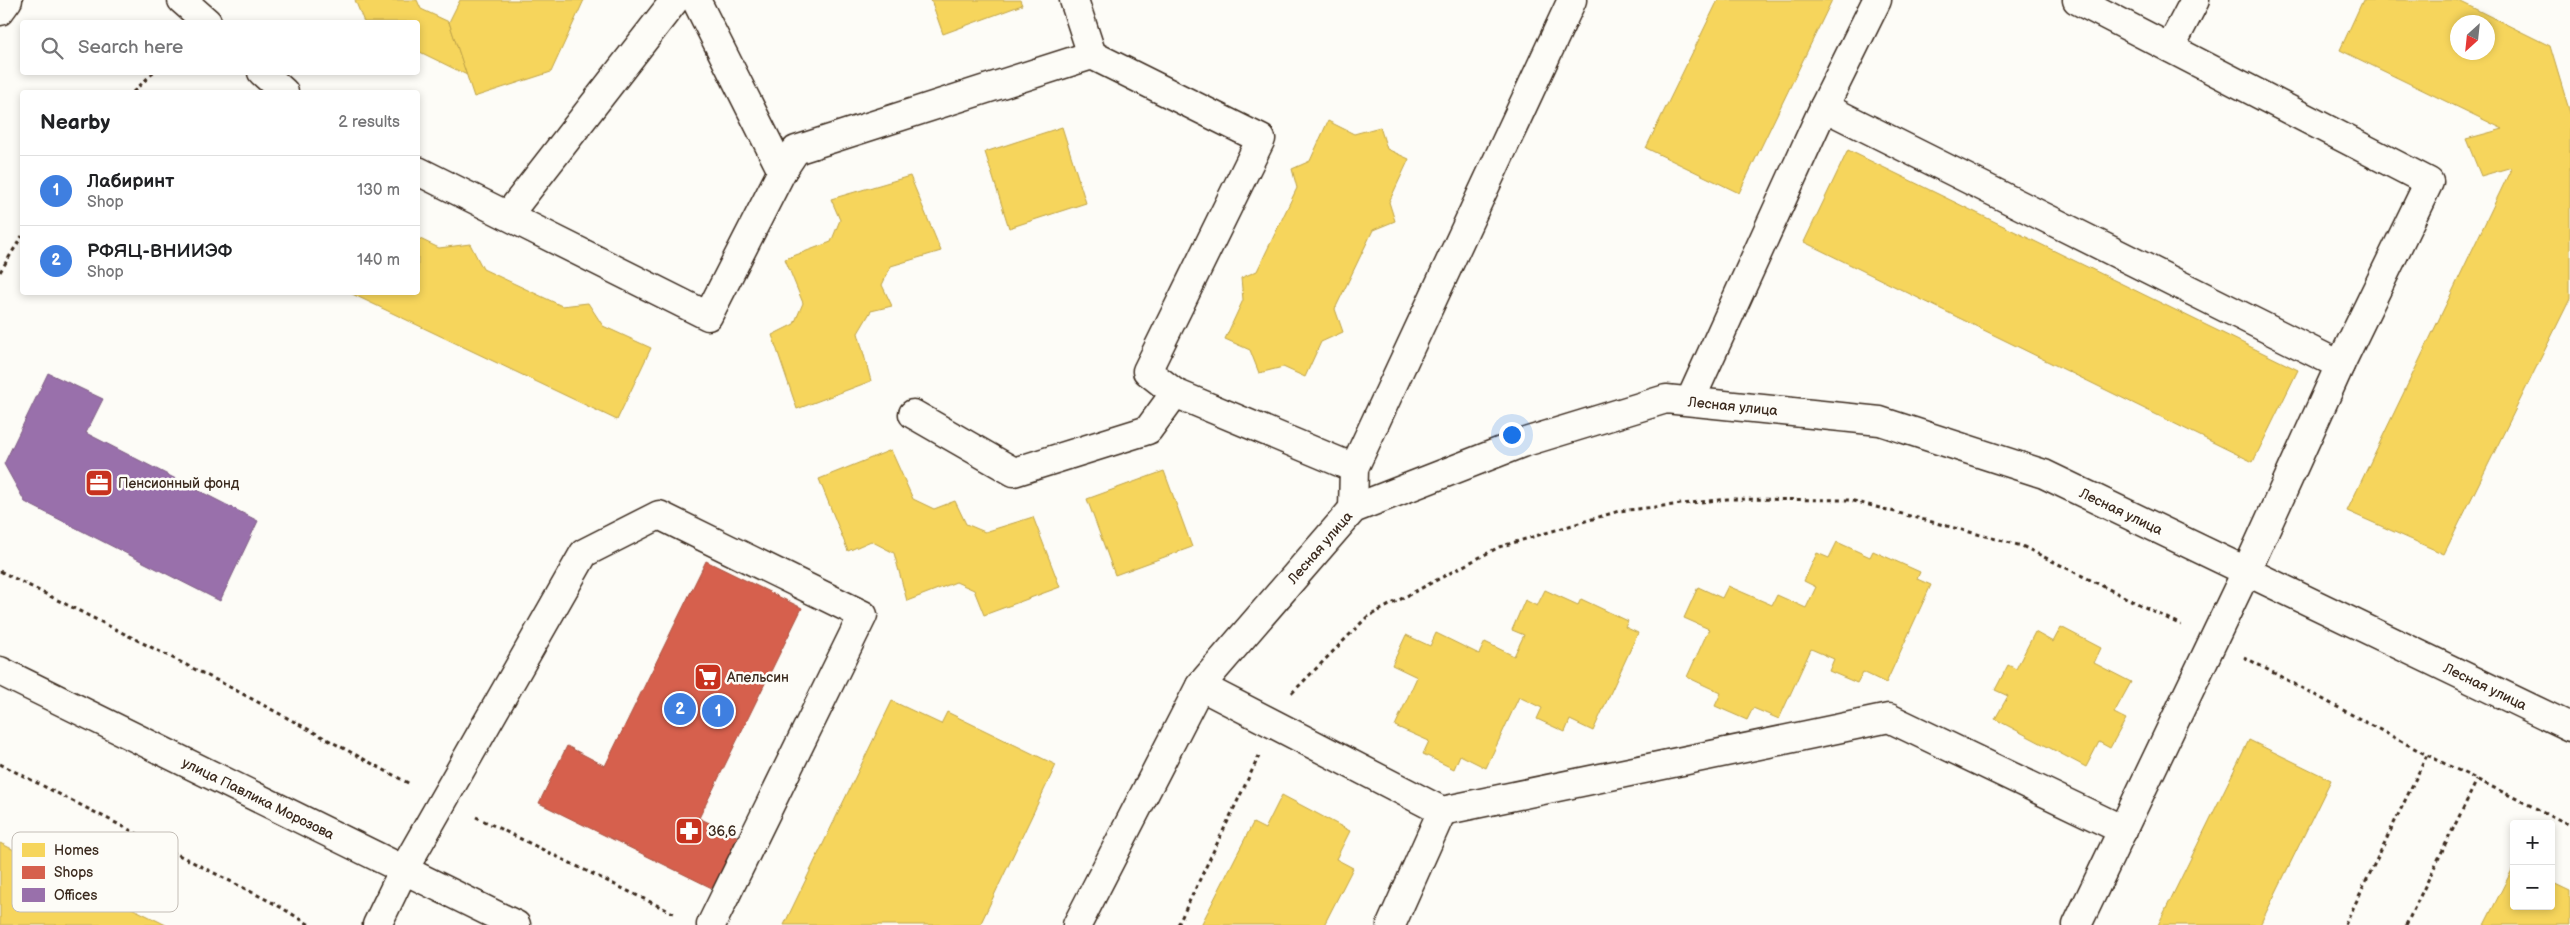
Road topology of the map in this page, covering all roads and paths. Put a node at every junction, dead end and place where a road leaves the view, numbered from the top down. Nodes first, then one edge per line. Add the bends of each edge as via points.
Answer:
1 (8, 0) edge
2 (182, 0) edge
3 (676, 0) edge
4 (696, 0) edge
5 (1074, 0) edge
6 (1572, 0) edge
7 (1877, 0) edge
8 (2077, 0) edge
9 (2194, 0) edge
10 (0, 11) edge
11 (205, 20) edge
12 (2170, 48) junction
13 (1092, 55) junction
14 (151, 75) edge
15 (265, 75) edge
16 (135, 90) edge
17 (282, 90) edge
18 (1824, 107) junction
19 (420, 172) edge
20 (782, 172) junction
21 (508, 215) junction
22 (20, 239) edge
23 (0, 272) edge
24 (2340, 365) junction
25 (1175, 393) junction
26 (1690, 401) junction
27 (913, 414) dead end
28 (1354, 468) junction
29 (1352, 508) junction
30 (0, 571) edge
31 (2246, 572) junction
32 (2213, 641) junction
33 (0, 671) edge
34 (1200, 686) junction
35 (1275, 725) junction
36 (2570, 727) edge
37 (2427, 755) junction
38 (0, 764) edge
39 (2477, 780) junction
40 (443, 801) junction
41 (1442, 811) junction
42 (2570, 825) edge
43 (2123, 830) junction
44 (133, 832) edge
45 (178, 855) edge
46 (404, 869) junction
47 (681, 916) dead end
48 (310, 925) edge
49 (376, 925) edge
50 (516, 925) edge
51 (712, 925) edge
52 (1077, 925) edge
53 (1178, 925) edge
54 (1391, 925) edge
55 (2077, 925) edge
56 (2345, 925) edge
57 (2406, 925) edge

1 - 10 street
2 - 11 street
3 - 21 street
4 - 20 street
5 - 13 street
6 - 28 street
7 - 18 street
8 - 12 street
9 - 12 street
12 - 24 street via 2429,182
13 - 20 street via 796,150
13 - 25 street via 1261,139 1147,371
14 - 16 path
15 - 17 street
18 - 24 street
18 - 26 street
19 - 21 street
20 - 21 street via 708,316
22 - 23 path
24 - 31 street
25 - 27 street via 1148,430 1014,472
25 - 28 street
26 - 29 street, Лесная улица via 1666,399 1522,443
26 - 31 street, Лесная улица via 1880,421 2044,474
28 - 29 street
29 - 34 street, Лесная улица
30 - 40 path via 226,685
31 - 32 street
31 - 36 street, Лесная улица
32 - 35 path via 2022,546 1850,500 1727,499 1619,511 1499,547 1367,617 1292,692
32 - 37 path
32 - 43 street
33 - 46 street, улица Павлика Морозова
34 - 35 street
34 - 52 street, Лесная улица
35 - 41 street
35 - 53 path
37 - 39 path
37 - 56 path
38 - 44 path
39 - 42 path
39 - 57 path
40 - 46 street
40 - 47 path
40 - 51 street via 584,553 659,515 863,615
41 - 43 street via 1889,718
41 - 54 street
43 - 55 street
45 - 48 path
46 - 49 street
46 - 50 street, улица Павлика Морозова

